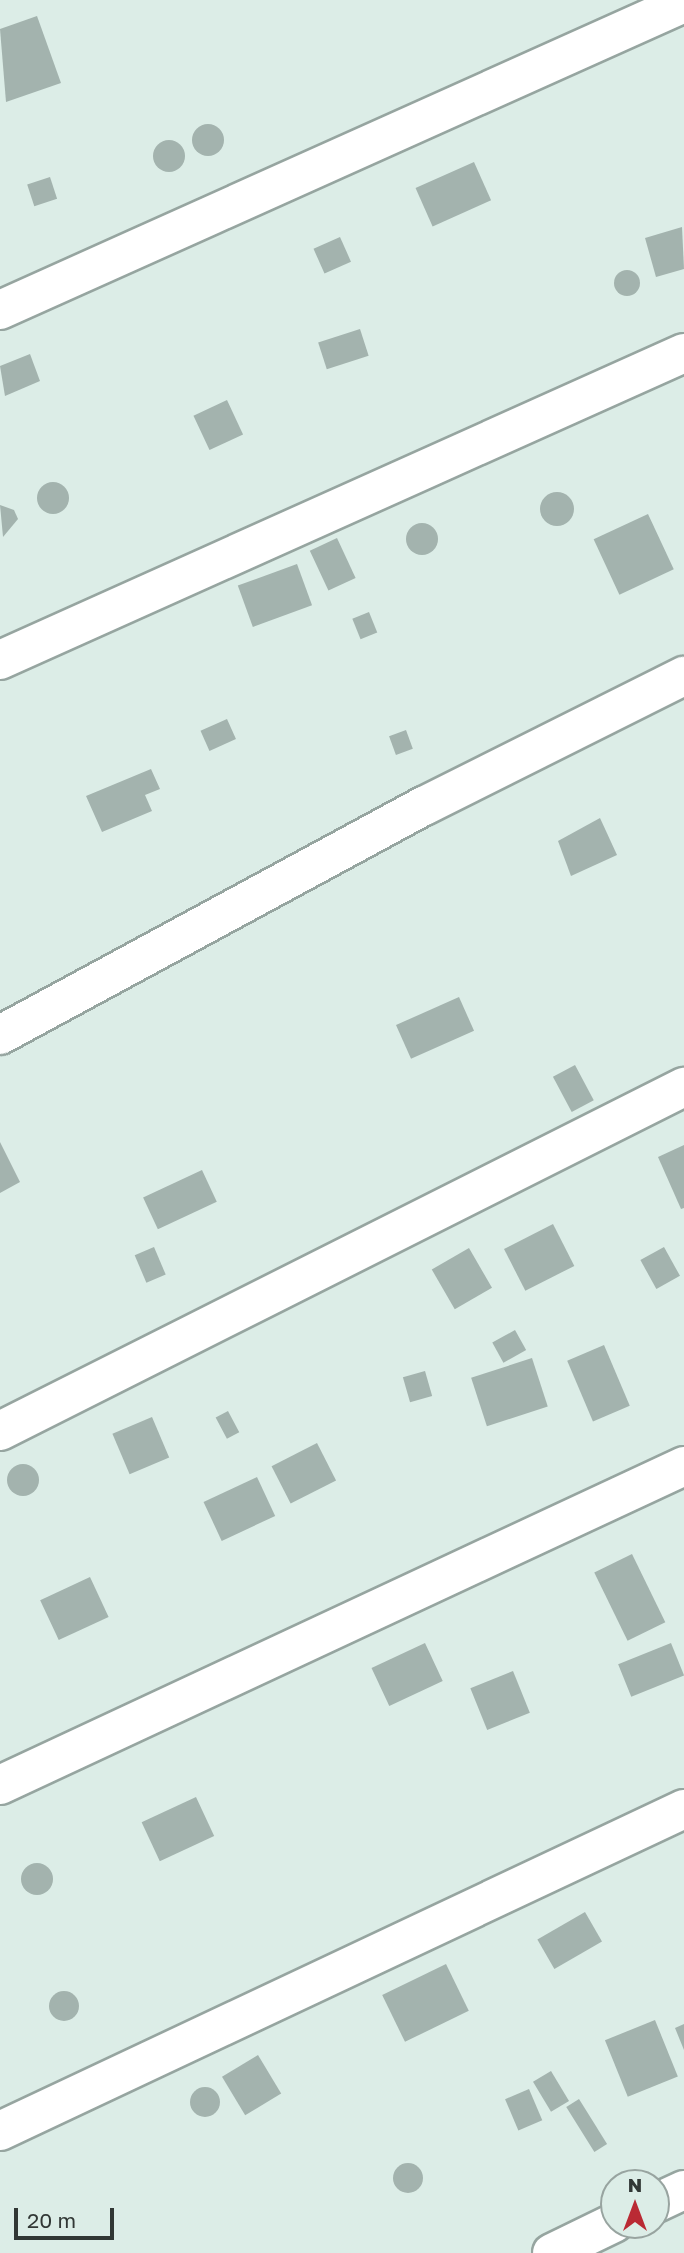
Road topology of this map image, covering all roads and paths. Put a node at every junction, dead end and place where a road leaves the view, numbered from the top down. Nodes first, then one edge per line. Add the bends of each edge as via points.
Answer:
1 (684, 3) edge
2 (0, 310) edge
3 (684, 353) edge
4 (0, 660) edge
5 (684, 676) edge
6 (0, 1035) edge
7 (684, 1087) edge
8 (0, 1431) edge
9 (684, 1466) edge
10 (0, 1785) edge
11 (684, 1808) edge
12 (0, 2132) edge
13 (600, 2230) edge
14 (552, 2253) edge

1 - 2 street
3 - 4 street
5 - 6 street via 424,806
7 - 8 street
9 - 10 street
11 - 12 street
13 - 14 street

